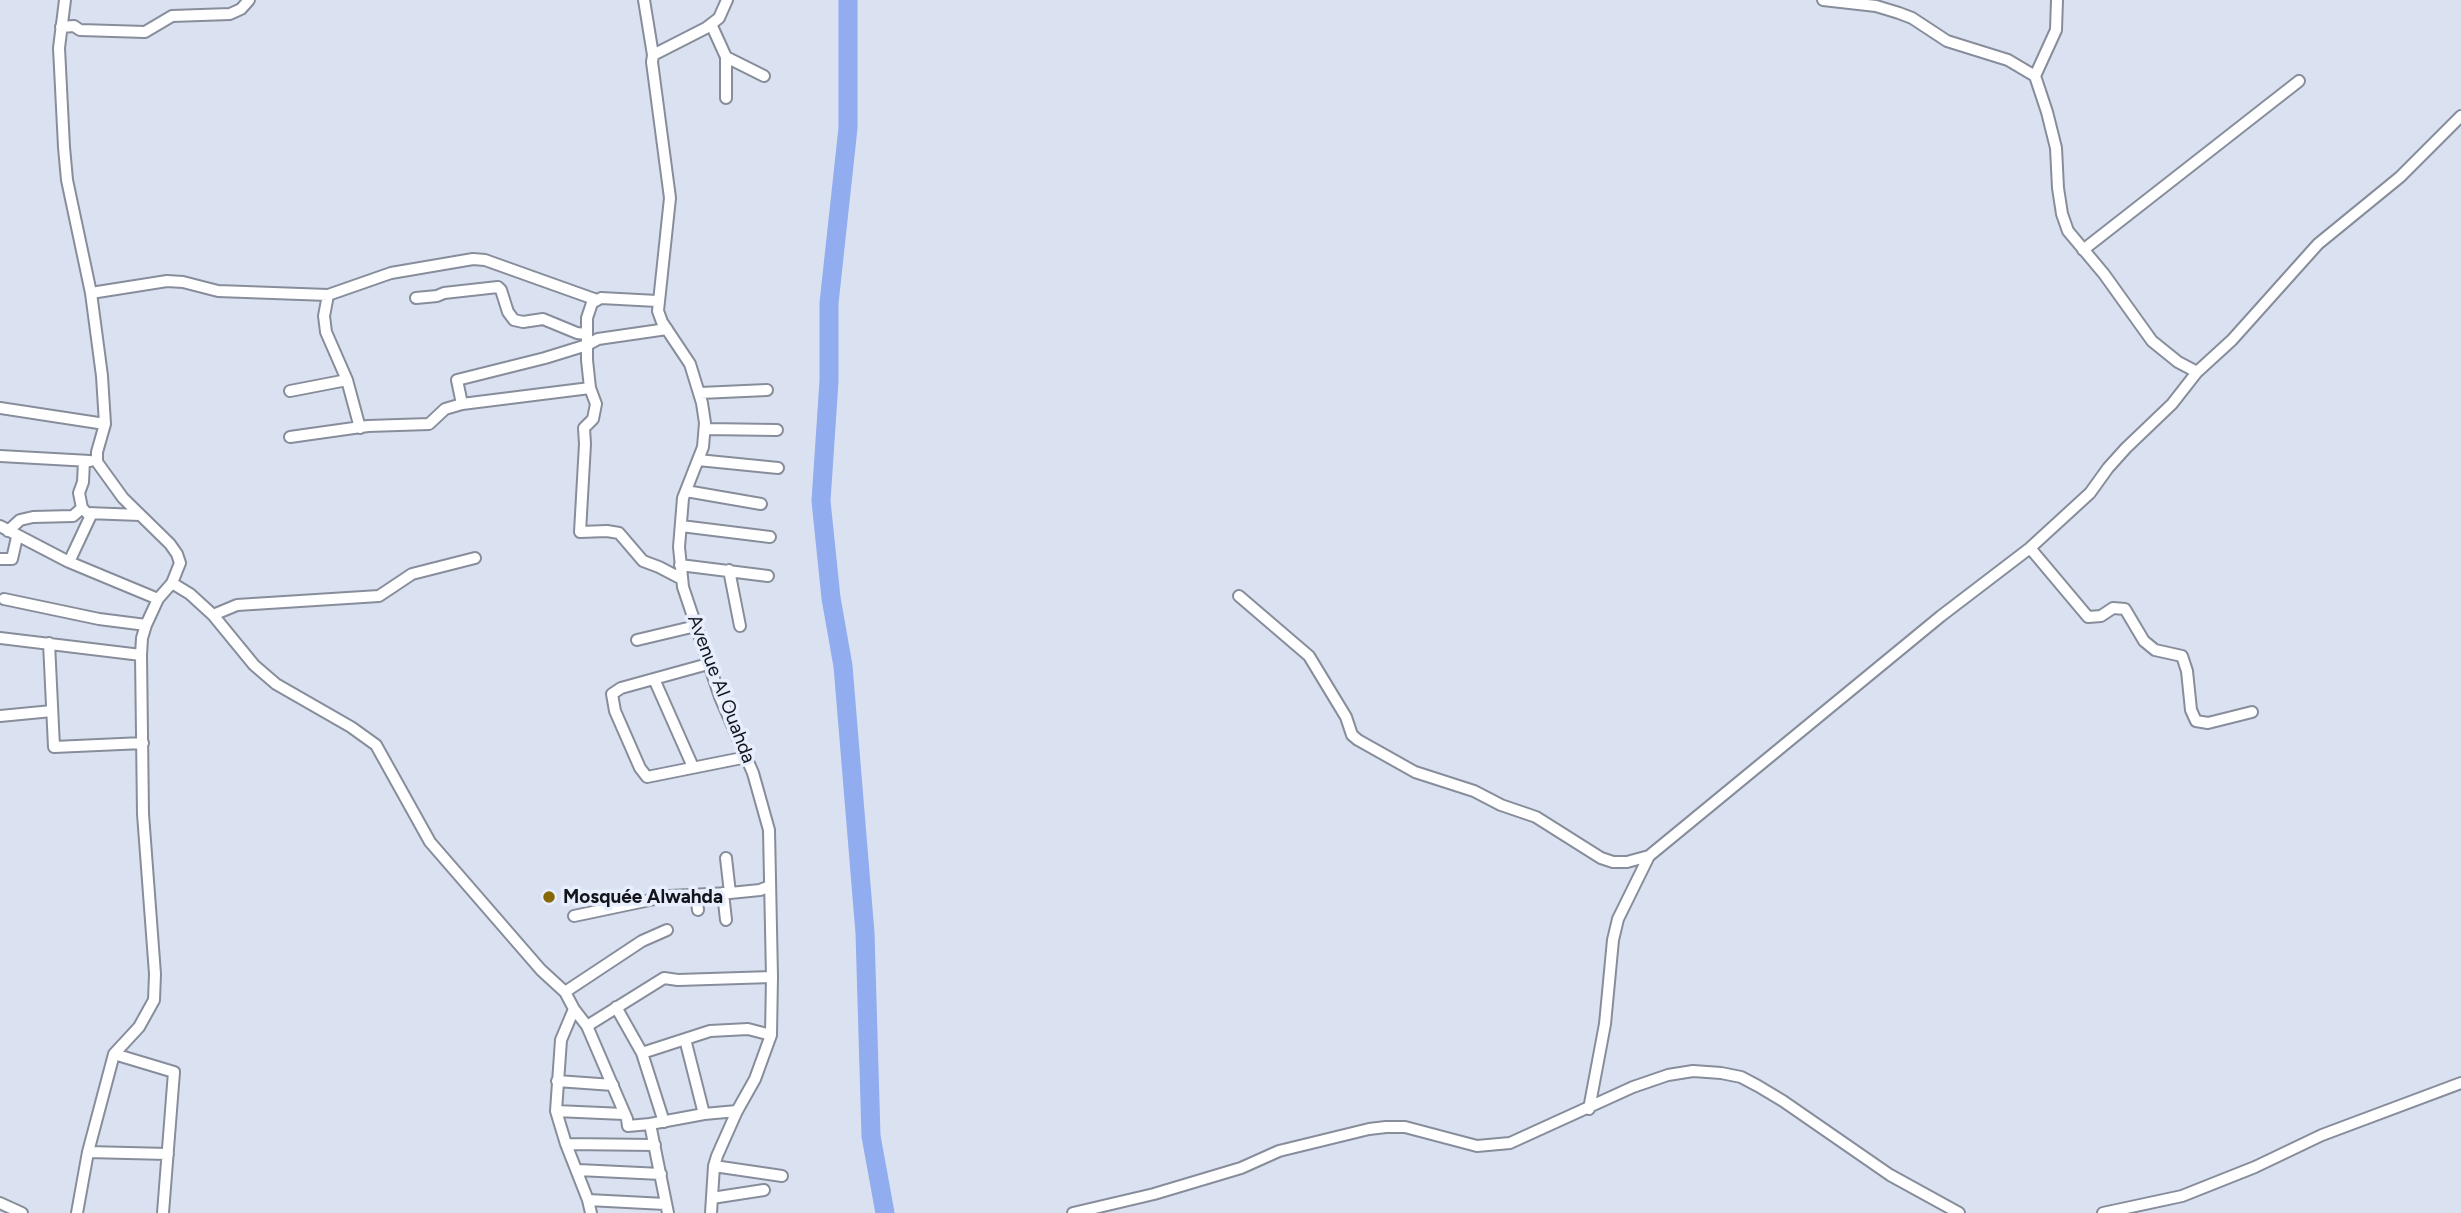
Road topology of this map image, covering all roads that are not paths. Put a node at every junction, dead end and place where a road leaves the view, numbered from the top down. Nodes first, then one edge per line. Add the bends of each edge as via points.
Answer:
1 (65, 0) edge
2 (249, 0) edge
3 (644, 0) edge
4 (727, 0) edge
5 (1823, 0) edge
6 (2057, 0) edge
7 (711, 24) junction
8 (61, 27) junction
9 (653, 55) junction
10 (726, 57) junction
11 (764, 76) dead end
12 (2035, 76) junction
13 (2299, 81) dead end
14 (726, 98) dead end
15 (2461, 116) edge
16 (2083, 250) junction
17 (91, 293) junction
18 (328, 295) junction
19 (416, 298) dead end
20 (597, 300) junction
21 (657, 301) junction
22 (667, 329) junction
23 (586, 339) junction
24 (2197, 372) junction
25 (347, 380) junction
26 (590, 388) junction
27 (768, 390) dead end
28 (290, 391) dead end
29 (700, 393) junction
30 (462, 404) junction
31 (0, 408) edge
32 (105, 424) junction
33 (360, 428) junction
34 (705, 429) junction
35 (777, 430) dead end
36 (290, 437) dead end
37 (0, 456) edge
38 (698, 460) junction
39 (84, 461) junction
40 (97, 462) junction
41 (778, 468) dead end
42 (686, 491) junction
43 (761, 504) dead end
44 (87, 511) junction
45 (140, 515) junction
46 (681, 526) junction
47 (8, 531) edge
48 (769, 537) dead end
49 (2030, 548) junction
50 (475, 558) dead end
51 (0, 559) edge
52 (69, 562) junction
53 (680, 565) junction
54 (729, 570) junction
55 (768, 576) dead end
56 (682, 579) junction
57 (172, 583) junction
58 (1240, 596) dead end
59 (4, 599) dead end
60 (158, 599) junction
61 (213, 615) junction
62 (146, 625) junction
63 (696, 626) junction
64 (740, 626) dead end
65 (0, 638) edge
66 (637, 640) dead end
67 (48, 642) junction
68 (141, 654) junction
69 (708, 664) junction
70 (654, 679) junction
71 (52, 711) junction
72 (2252, 712) dead end
73 (0, 716) edge
74 (144, 743) junction
75 (747, 757) junction
76 (693, 767) junction
77 (1649, 856) junction
78 (726, 858) dead end
79 (769, 886) junction
80 (727, 893) junction
81 (696, 895) junction
82 (698, 910) dead end
83 (574, 916) dead end
84 (726, 920) dead end
85 (667, 930) dead end
86 (772, 977) junction
87 (565, 992) junction
88 (617, 1007) junction
89 (574, 1009) junction
90 (587, 1026) junction
91 (771, 1035) junction
92 (685, 1039) junction
93 (642, 1053) junction
94 (114, 1054) junction
95 (557, 1081) junction
96 (2461, 1083) edge
97 (613, 1085) junction
98 (1589, 1109) junction
99 (556, 1111) junction
100 (737, 1111) junction
101 (624, 1114) junction
102 (704, 1114) junction
103 (664, 1122) junction
104 (650, 1124) junction
105 (566, 1144) junction
106 (655, 1145) junction
107 (89, 1153) junction
108 (168, 1154) junction
109 (714, 1166) junction
110 (578, 1170) junction
111 (661, 1174) junction
112 (782, 1177) dead end
113 (764, 1190) dead end
114 (712, 1198) junction
115 (588, 1200) junction
116 (0, 1203) edge
117 (667, 1209) edge
118 (1105, 1210) edge
119 (22, 1213) edge
120 (77, 1213) edge
121 (163, 1213) edge
122 (591, 1213) edge
123 (711, 1213) edge
124 (1073, 1213) edge
125 (1959, 1213) edge
126 (2103, 1213) edge

1 - 8 street
2 - 8 street via 230,14 172,16 145,32
3 - 9 street, Avenue Al Ouahda
4 - 7 street
5 - 12 street via 1899,13 1947,41 2008,60
6 - 12 street via 2056,30
7 - 9 street
7 - 10 street
8 - 17 street via 66,180
9 - 21 street, Avenue Al Ouahda via 670,193
10 - 11 street
10 - 14 street
12 - 16 street via 2056,148 2062,214
13 - 16 street
15 - 24 street via 2400,177 2318,244
16 - 24 street via 2152,341
17 - 18 street via 167,281 218,291
17 - 32 street
18 - 20 street via 391,273 473,259
18 - 25 street via 326,332
19 - 23 street via 498,287 514,320 543,319
20 - 21 street
20 - 23 street via 587,318
21 - 22 street, Avenue Al Ouahda
22 - 23 street
22 - 29 street, Avenue Al Ouahda via 690,364
23 - 26 street
23 - 30 street via 457,380
24 - 49 street via 2108,468 2090,494
25 - 28 street
25 - 33 street
26 - 30 street
26 - 56 street via 596,404 593,419 584,428 580,532 619,533 643,561
27 - 29 street
29 - 34 street, Avenue Al Ouahda
30 - 33 street via 445,409 429,424
31 - 32 street
32 - 40 street
33 - 36 street
34 - 35 street
34 - 38 street, Avenue Al Ouahda
37 - 39 street
38 - 41 street
38 - 42 street, Avenue Al Ouahda
39 - 40 street
39 - 44 street via 79,493
40 - 45 street
42 - 43 street
42 - 46 street, Avenue Al Ouahda
44 - 45 street
44 - 47 street via 20,520
44 - 52 street
45 - 57 street via 177,554 179,568
46 - 48 street
46 - 53 street, Avenue Al Ouahda
47 - 51 street via 12,558
47 - 52 street
49 - 72 street via 2088,617 2125,608 2144,641 2155,650 2182,656 2196,721 2208,723
49 - 77 street
50 - 61 street via 411,574 379,596 237,605
52 - 60 street
53 - 54 street
53 - 56 street, Avenue Al Ouahda
54 - 55 street
54 - 64 street
56 - 63 street, Avenue Al Ouahda
57 - 60 street
57 - 61 street
58 - 77 street via 1309,656 1358,740 1415,772 1536,817 1601,858 1627,862
59 - 62 street
60 - 62 street
61 - 87 street via 276,684 376,745 430,842
62 - 68 street
63 - 66 street
63 - 69 street, Avenue Al Ouahda
65 - 67 street
67 - 68 street
67 - 71 street
68 - 74 street
69 - 70 street
69 - 75 street, Avenue Al Ouahda
70 - 76 street
70 - 76 street via 612,694 635,756 647,777
71 - 73 street
71 - 74 street via 54,747
74 - 94 street via 153,1000 139,1027
75 - 76 street
75 - 79 street, Avenue Al Ouahda via 769,830
77 - 98 street via 1615,929 1605,1024
78 - 80 street
79 - 80 street
79 - 86 street, Avenue Al Ouahda
80 - 81 street
80 - 84 street
81 - 82 street
81 - 83 street via 669,896
85 - 87 street via 642,941
86 - 88 street via 664,978
86 - 91 street, Avenue Al Ouahda
87 - 89 street
88 - 90 street
88 - 93 street
89 - 90 street
89 - 95 street via 561,1040
90 - 97 street
91 - 92 street via 733,1028
91 - 100 street, Avenue Al Ouahda
92 - 93 street
92 - 102 street
93 - 103 street
94 - 107 street
94 - 108 street via 174,1072
95 - 97 street
95 - 99 street
96 - 126 street via 2322,1135 2182,1196
97 - 101 street
98 - 118 street via 1525,1138 1496,1145 1464,1144 1405,1128 1369,1129 1279,1151 1241,1168
98 - 125 street via 1668,1075 1693,1071 1741,1077 1890,1175
99 - 101 street
99 - 105 street
100 - 102 street
100 - 109 street, Avenue Al Ouahda
101 - 104 street via 628,1126
102 - 103 street
103 - 104 street
104 - 106 street
105 - 106 street
105 - 110 street
106 - 111 street
107 - 108 street
107 - 120 street
108 - 121 street
109 - 112 street
109 - 114 street, Avenue Al Ouahda
110 - 111 street
110 - 115 street
111 - 117 street
113 - 114 street
114 - 123 street, Avenue Al Ouahda
115 - 117 street
115 - 122 street
116 - 119 street
118 - 124 street

